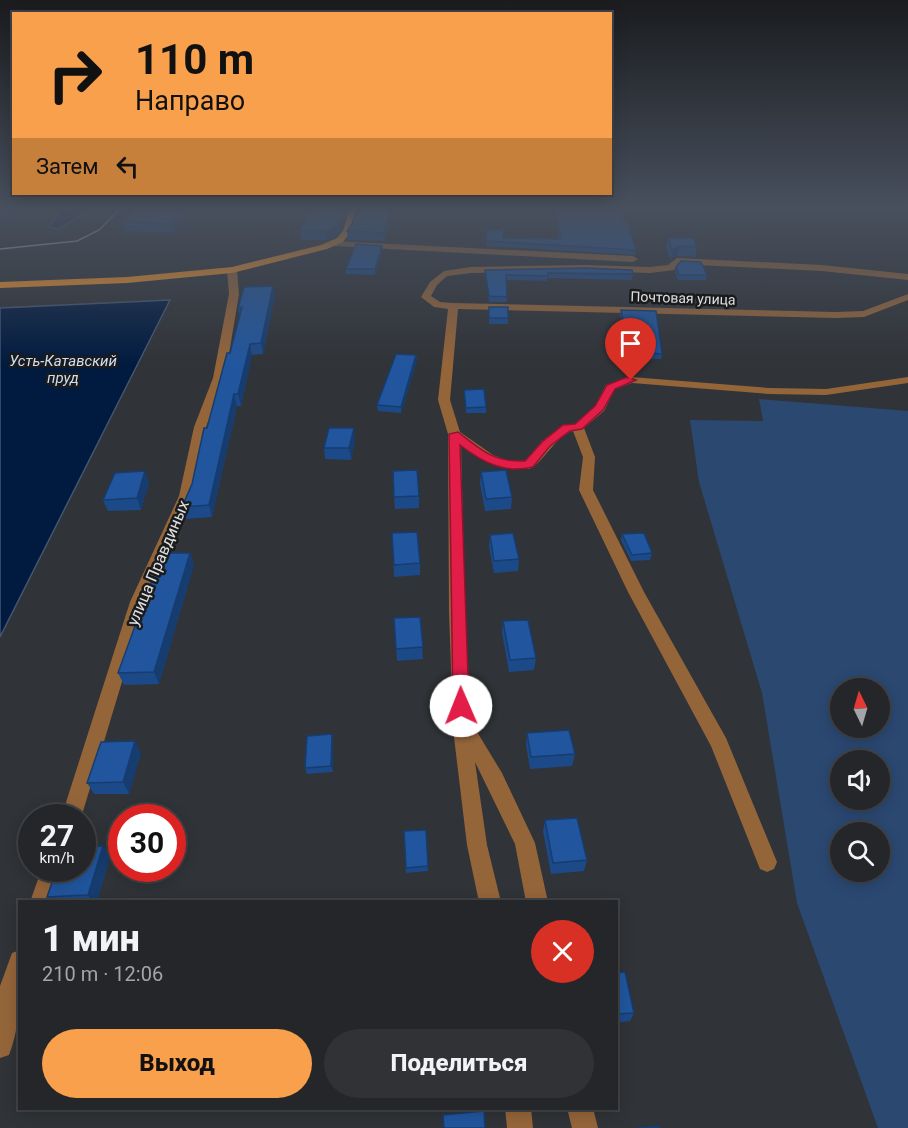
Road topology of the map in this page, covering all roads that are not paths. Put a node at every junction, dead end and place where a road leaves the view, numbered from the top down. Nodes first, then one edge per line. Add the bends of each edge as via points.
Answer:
1 (267, 261) edge
2 (670, 261) edge
3 (677, 261) junction
4 (232, 270) junction
5 (908, 277) edge
6 (0, 285) edge
7 (908, 297) edge
8 (453, 306) junction
9 (908, 380) edge
10 (578, 427) junction
11 (454, 434) junction
12 (461, 722) junction
13 (75, 804) edge
14 (767, 862) dead end
15 (47, 882) edge
16 (42, 900) edge
17 (489, 900) edge
18 (537, 900) edge
19 (18, 966) edge
20 (0, 1046) edge
21 (518, 1110) edge
22 (580, 1110) edge
23 (520, 1128) edge
24 (585, 1128) edge

1 - 4 main road
2 - 3 street
3 - 5 street via 822,268
3 - 8 street, Почтовая улица via 671,268 650,270 471,270 444,274 426,297 438,305
4 - 6 main road via 127,280
4 - 13 street, улица Правдиных via 234,294 219,378 200,427 186,496 138,602
7 - 8 street, Почтовая улица via 864,314 836,315
8 - 11 street via 444,400
9 - 10 street via 826,392 631,380 610,387 600,408
10 - 11 street via 567,428 528,465 487,460
10 - 14 street via 589,458 586,490 718,744
11 - 12 street
12 - 17 street via 481,869
12 - 18 street via 495,779 525,843
15 - 16 street
19 - 20 street
21 - 23 street
22 - 24 street

